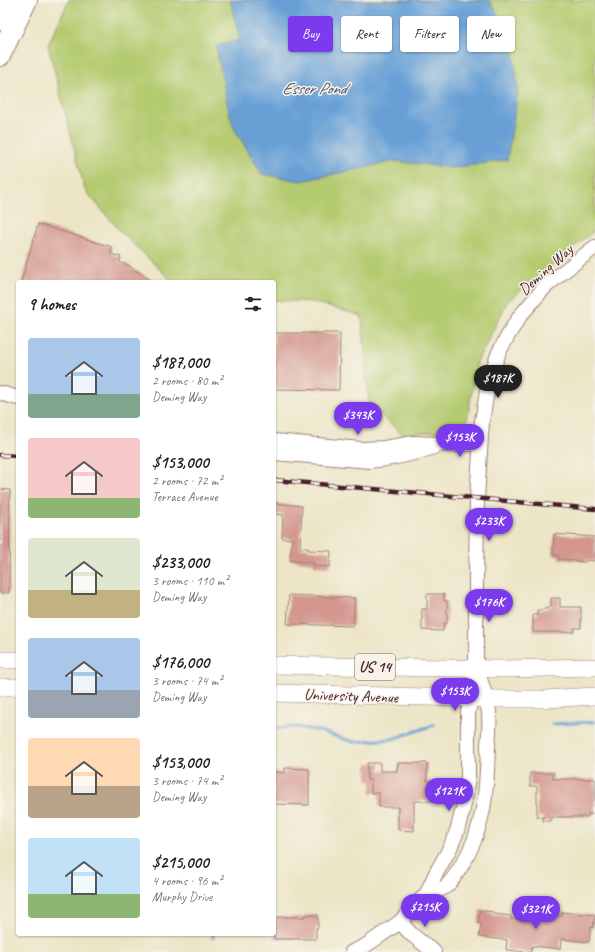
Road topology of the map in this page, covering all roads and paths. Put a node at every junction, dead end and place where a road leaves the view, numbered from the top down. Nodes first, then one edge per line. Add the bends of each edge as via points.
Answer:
1 (7, 0) edge
2 (27, 0) edge
3 (0, 20) edge
4 (0, 56) edge
5 (595, 247) edge
6 (0, 393) edge
7 (16, 397) edge
8 (276, 440) edge
9 (480, 443) junction
10 (440, 445) junction
11 (276, 453) edge
12 (0, 660) edge
13 (16, 660) edge
14 (276, 665) edge
15 (595, 668) edge
16 (476, 669) junction
17 (0, 687) edge
18 (16, 687) edge
19 (276, 693) edge
20 (595, 696) edge
21 (479, 699) junction
22 (428, 893) junction
23 (400, 922) junction
24 (352, 952) edge
25 (434, 952) edge

1 - 3 highway
2 - 4 highway
5 - 9 street, Deming Way via 544,288 510,332 486,392
6 - 7 street
8 - 10 street via 361,449 414,443
9 - 10 street
9 - 16 street, Deming Way via 477,498
10 - 11 street via 416,453 370,461
12 - 13 main road
14 - 16 main road, University Avenue / US 14
15 - 16 main road, University Avenue / US 14
16 - 21 street, Deming Way
17 - 18 main road
19 - 21 main road, University Avenue / US 14
20 - 21 main road, University Avenue / US 14
21 - 22 street, Deming Way via 468,713 468,776 463,809 450,848
21 - 22 street, Deming Way via 489,713 487,783 479,830 456,875 445,887
22 - 23 street, Deming Way
23 - 24 street, Deming Way
23 - 25 street

